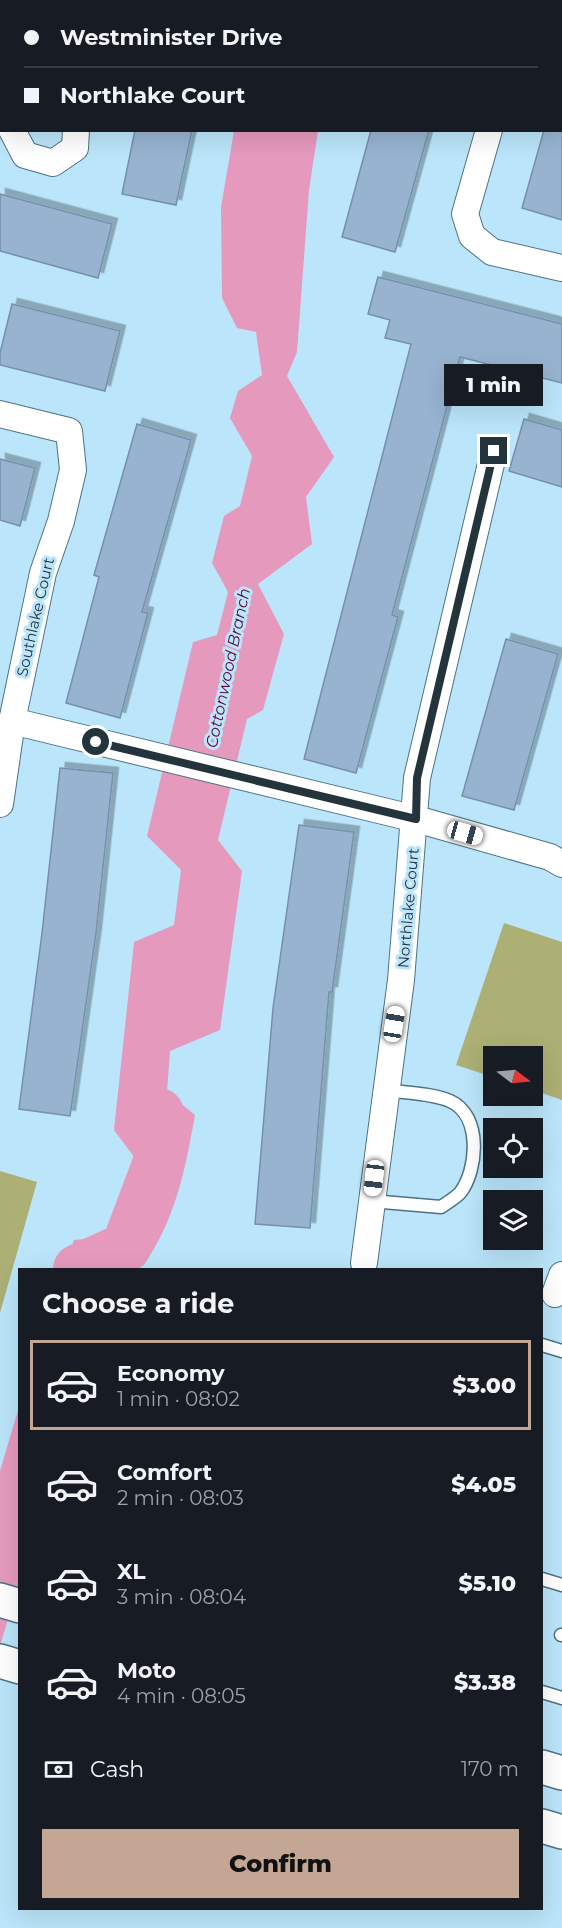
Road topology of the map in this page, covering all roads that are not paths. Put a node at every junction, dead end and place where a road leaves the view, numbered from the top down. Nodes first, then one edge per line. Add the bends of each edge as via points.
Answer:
1 (13, 132) edge
2 (76, 132) edge
3 (488, 132) edge
4 (562, 268) edge
5 (0, 414) edge
6 (494, 451) dead end
7 (12, 721) junction
8 (0, 804) edge
9 (416, 819) junction
10 (558, 854) edge
11 (385, 1090) junction
12 (371, 1201) junction
13 (364, 1263) dead end
14 (543, 1345) edge
15 (562, 1351) edge
16 (543, 1579) edge
17 (562, 1585) edge
18 (0, 1600) edge
19 (18, 1605) edge
20 (0, 1661) edge
21 (18, 1666) edge
22 (543, 1692) edge
23 (562, 1698) edge
24 (543, 1767) edge
25 (562, 1773) edge
26 (543, 1826) edge
27 (562, 1832) edge

1 - 2 street via 25,155 53,163 75,148
3 - 4 street via 465,214 472,236 492,252
5 - 7 street, Southlake Court via 69,431 73,470 61,521 42,573
6 - 9 street, Northlake Court via 417,778
7 - 8 street, Southlake Court
7 - 9 street
9 - 10 street
9 - 11 street, Northlake Court via 401,980
11 - 12 street, Northlake Court
11 - 12 lane via 452,1101 469,1120 476,1141 471,1170 460,1193 441,1208
12 - 13 street, Northlake Court
14 - 15 lane
16 - 17 lane
18 - 19 main road
20 - 21 main road
22 - 23 lane
24 - 25 main road
26 - 27 main road

